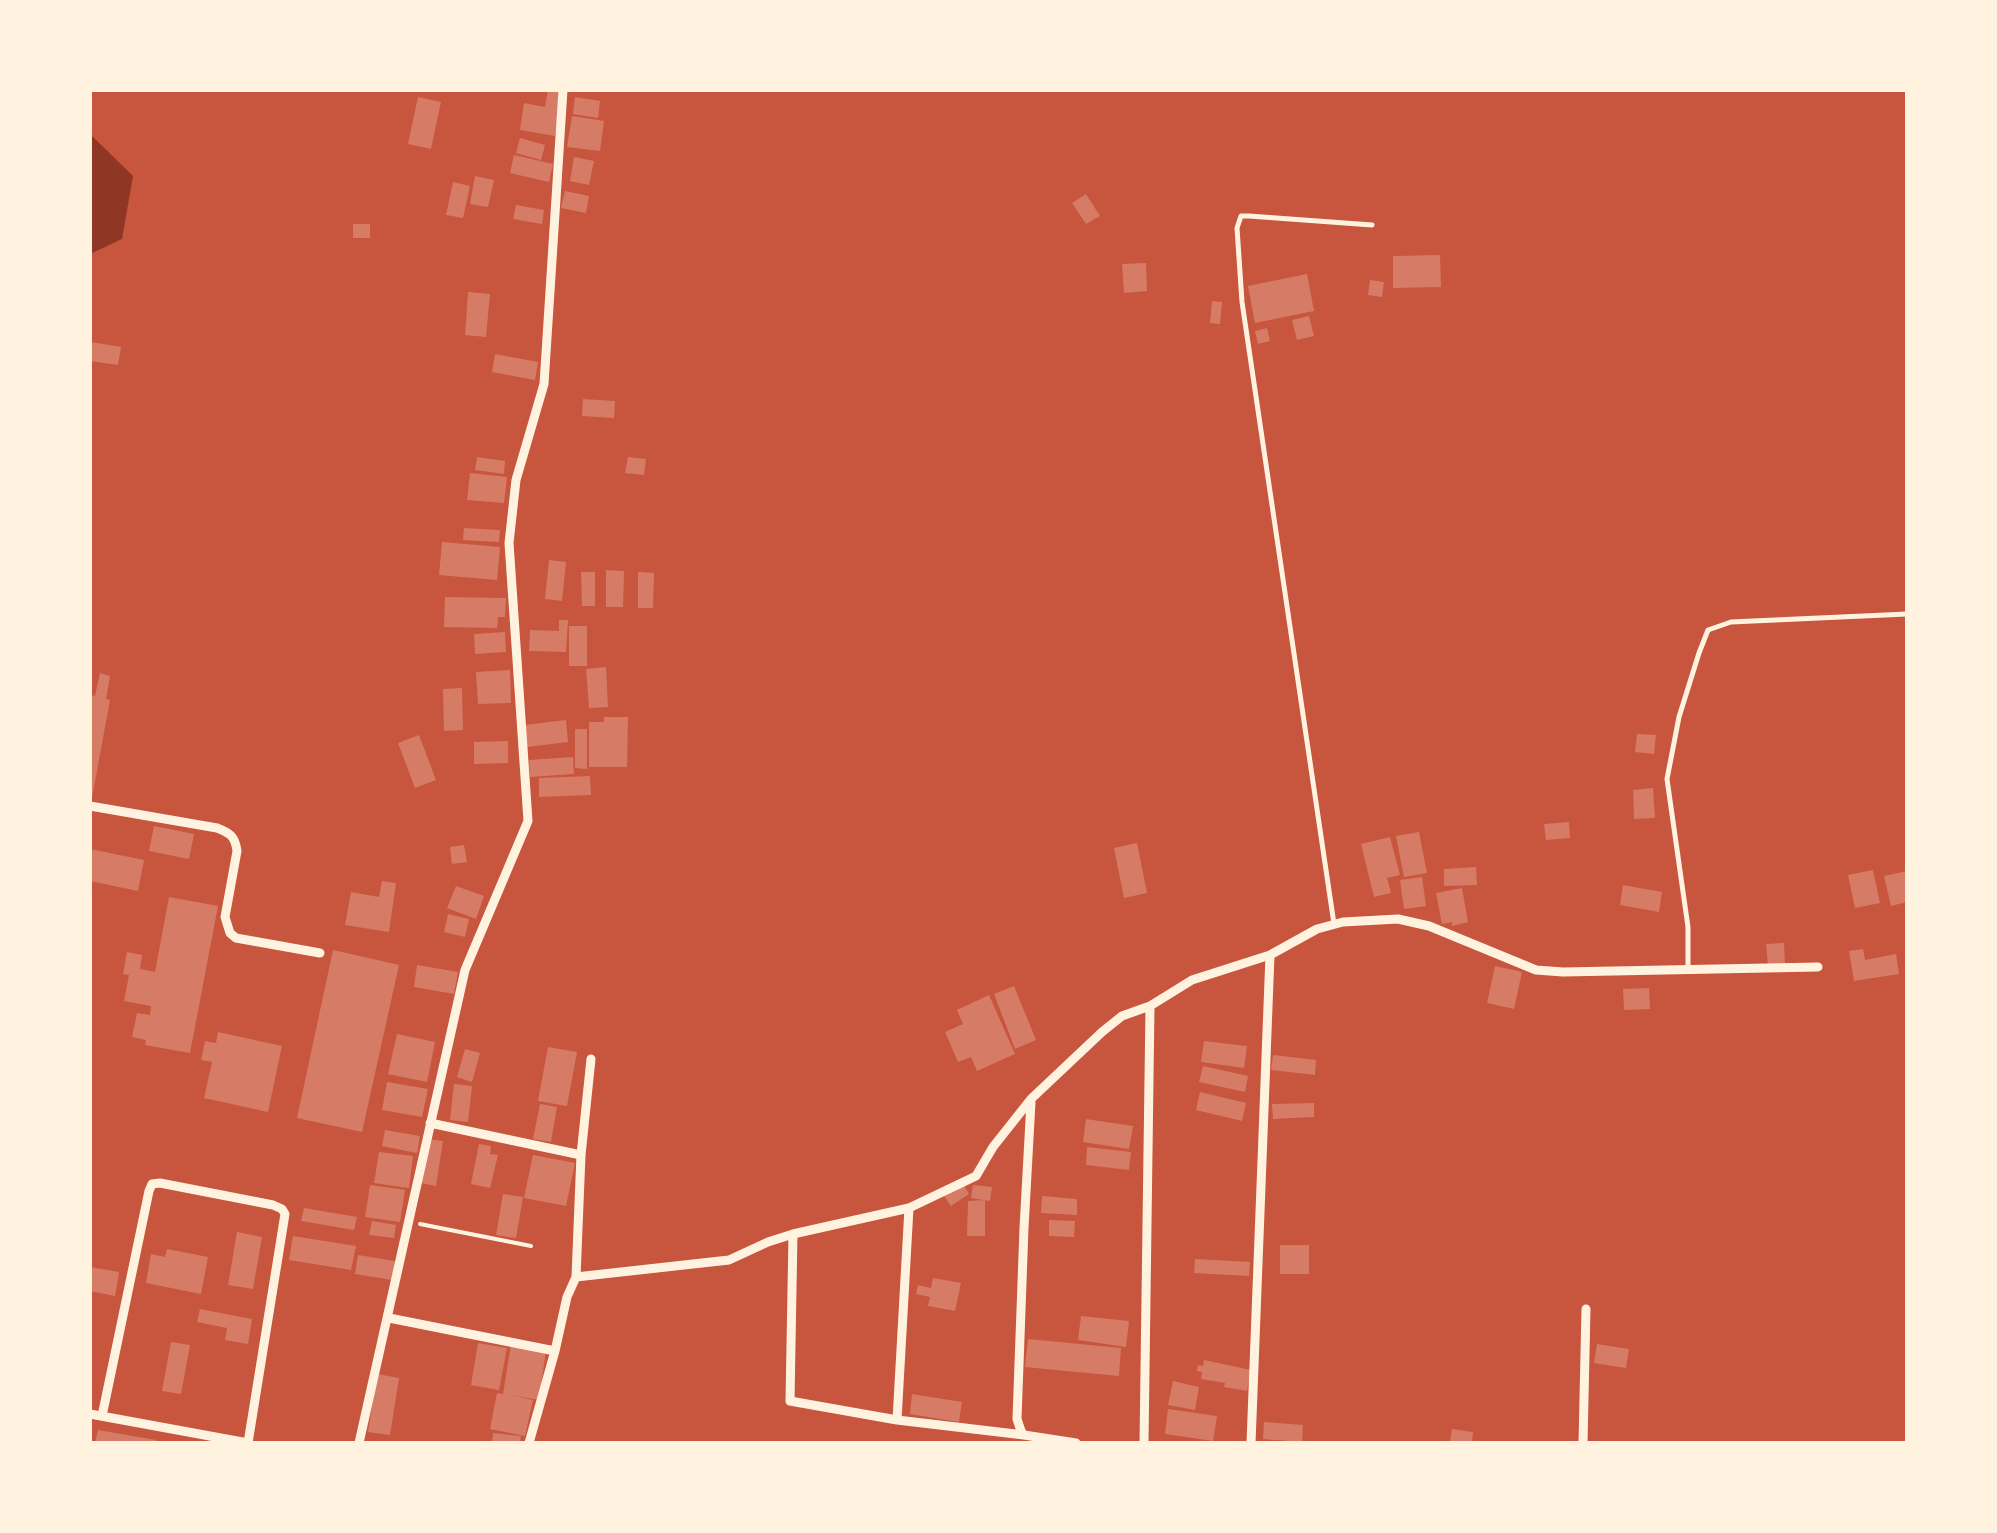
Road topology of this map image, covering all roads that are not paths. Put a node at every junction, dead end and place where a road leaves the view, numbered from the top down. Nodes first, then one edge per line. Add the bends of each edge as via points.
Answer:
1 (563, 90) edge
2 (1372, 226) dead end
3 (1907, 614) edge
4 (90, 806) edge
5 (1334, 924) junction
6 (320, 952) dead end
7 (1270, 954) junction
8 (1818, 966) dead end
9 (1688, 969) junction
10 (1150, 1006) junction
11 (591, 1059) dead end
12 (1031, 1100) junction
13 (430, 1123) junction
14 (581, 1155) junction
15 (909, 1208) junction
16 (793, 1234) junction
17 (576, 1277) junction
18 (1586, 1309) dead end
19 (389, 1318) junction
20 (555, 1351) junction
21 (90, 1414) edge
22 (102, 1416) junction
23 (898, 1420) junction
24 (1024, 1434) junction
25 (248, 1443) edge
26 (360, 1443) edge
27 (529, 1443) edge
28 (1076, 1443) edge
29 (1144, 1443) edge
30 (1251, 1443) edge
31 (1583, 1443) edge

1 - 13 street via 544,384 516,480 509,544 528,821 468,958
2 - 5 lane via 1241,216 1236,228
3 - 9 lane via 1731,622 1708,630 1667,779
4 - 6 street via 229,833 237,850 225,917 230,934
5 - 7 street
5 - 9 street via 1414,922 1536,970
7 - 10 street via 1192,980
7 - 30 street
8 - 9 street
10 - 12 street via 1122,1016
10 - 29 street
11 - 14 street
12 - 15 street via 976,1176
12 - 24 street via 1017,1420
13 - 14 street
13 - 19 street
14 - 17 street
15 - 16 street
15 - 23 street
16 - 17 street via 724,1261
16 - 23 street via 790,1401
17 - 20 street
18 - 31 street
19 - 20 street
19 - 26 street
20 - 27 street
21 - 22 street
22 - 25 street
22 - 25 street via 149,1190 160,1182 272,1205 285,1214
23 - 24 street
24 - 28 street

